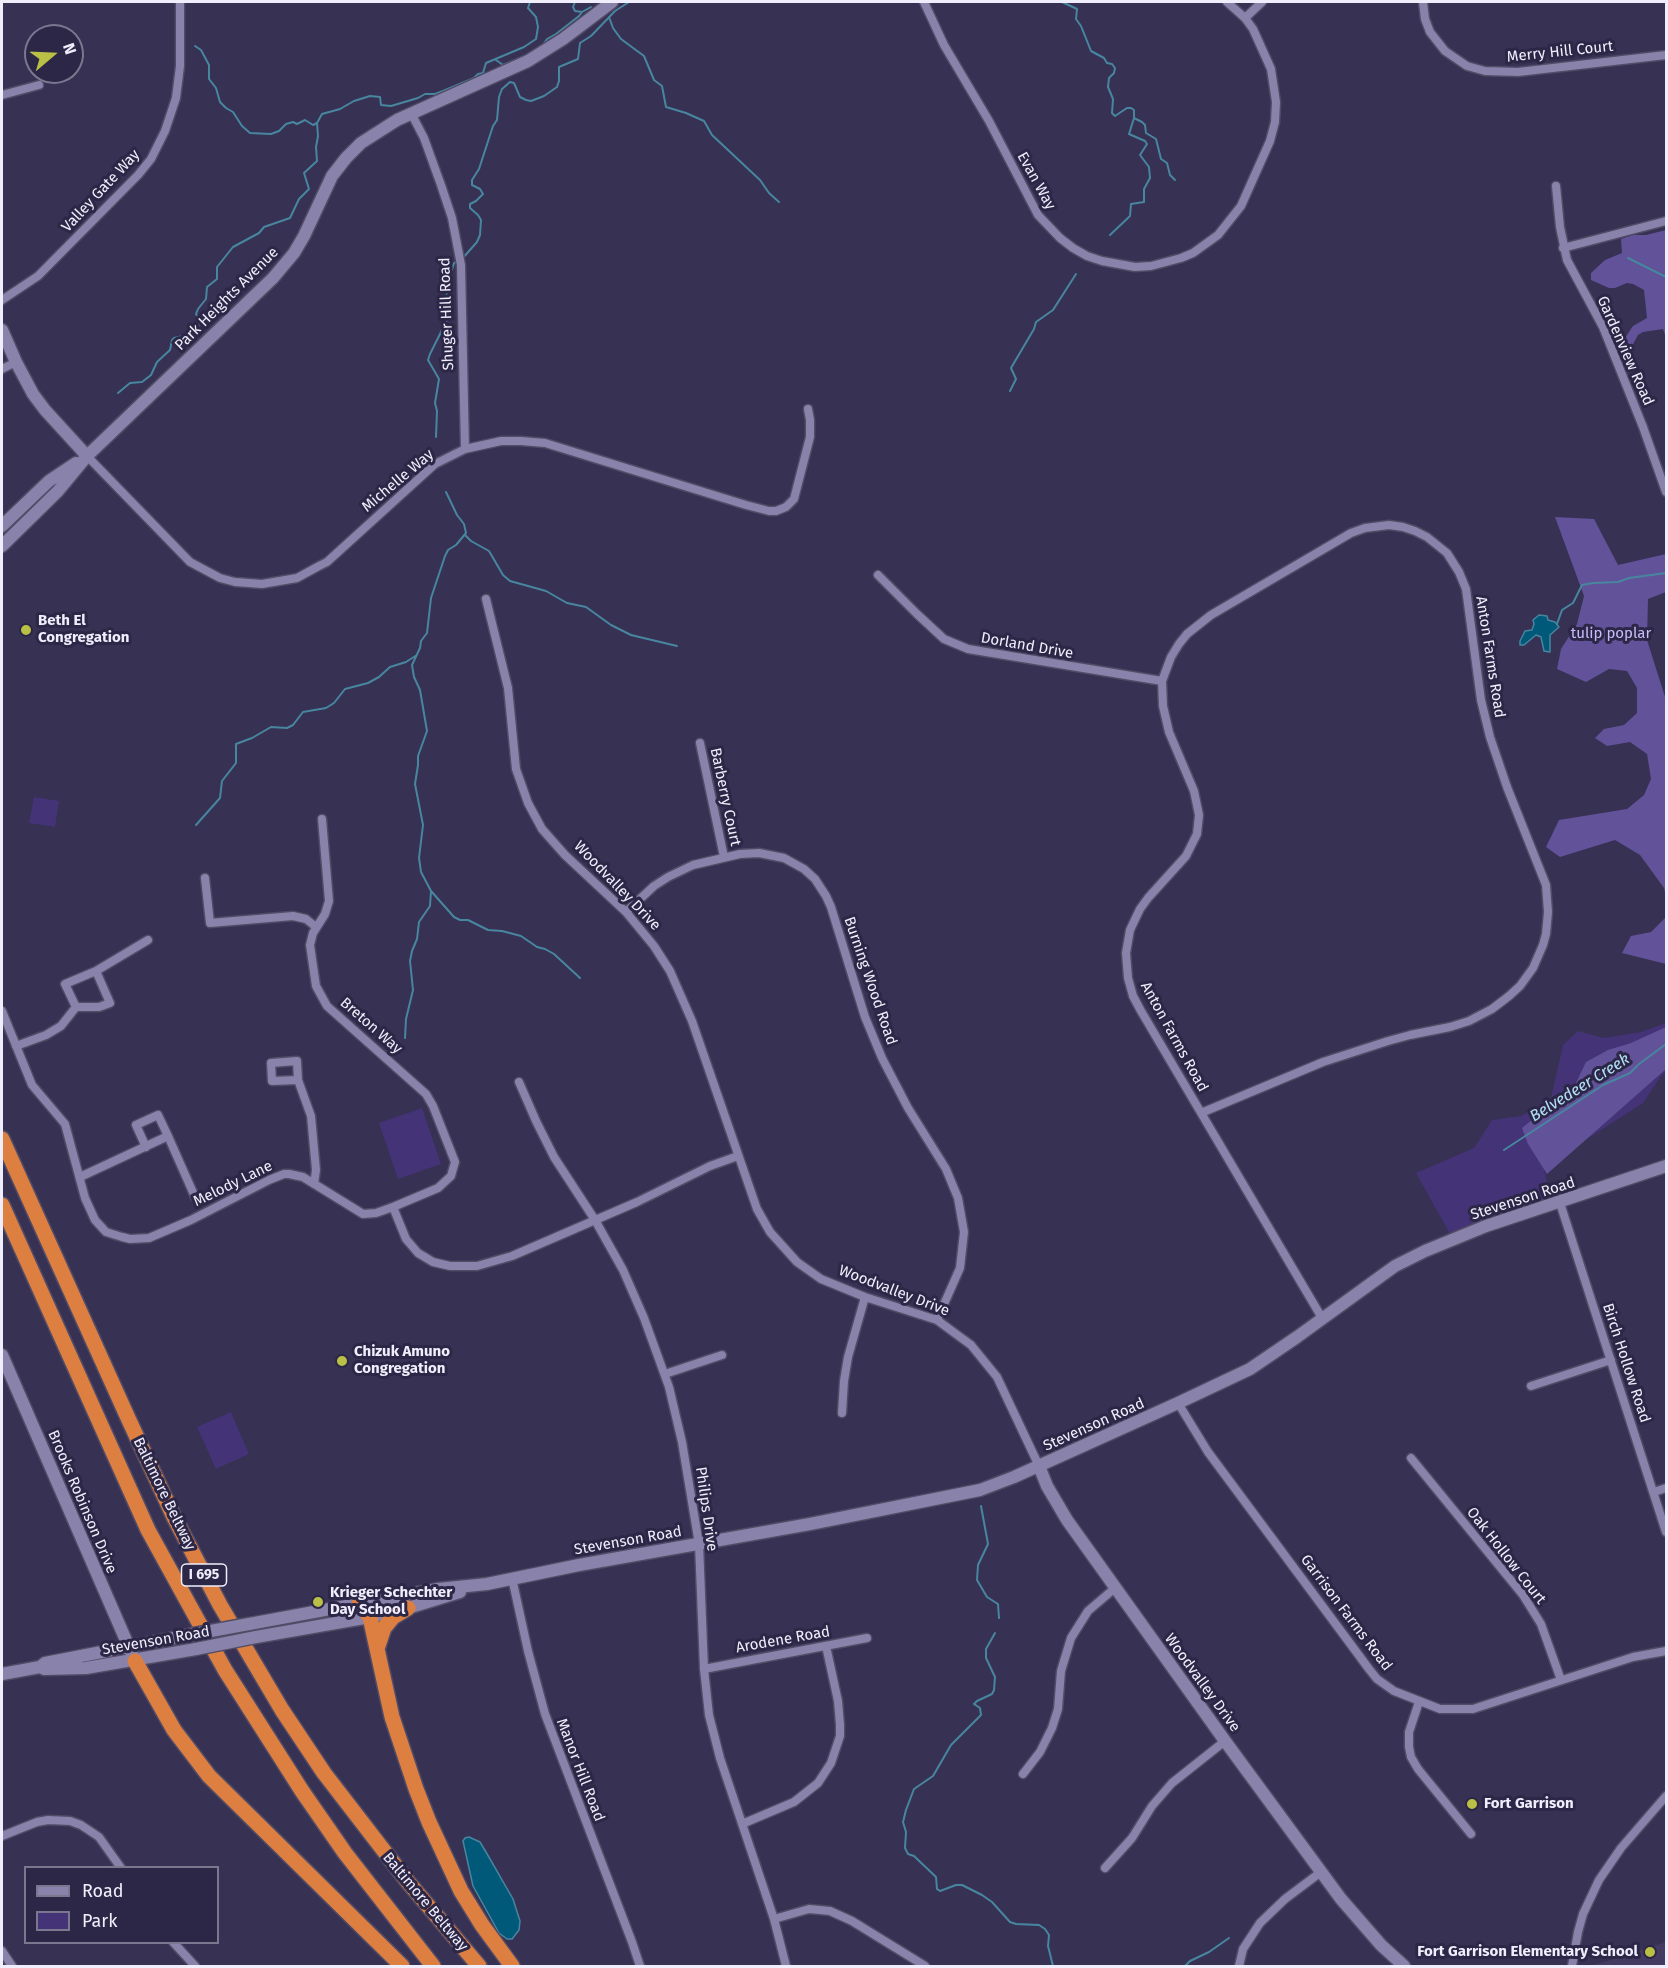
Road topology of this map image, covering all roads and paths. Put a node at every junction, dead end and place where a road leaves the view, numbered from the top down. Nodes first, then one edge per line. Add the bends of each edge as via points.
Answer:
1 (180, 2) edge
2 (608, 2) edge
3 (924, 2) edge
4 (1227, 2) edge
5 (1262, 2) edge
6 (1423, 2) edge
7 (1245, 18) junction
8 (1666, 55) edge
9 (39, 85) dead end
10 (2, 95) edge
11 (411, 113) junction
12 (1556, 186) dead end
13 (1666, 221) edge
14 (1563, 248) junction
15 (2, 300) edge
16 (2, 330) edge
17 (16, 362) junction
18 (2, 369) edge
19 (808, 409) dead end
20 (465, 449) junction
21 (87, 456) junction
22 (1666, 492) edge
23 (32, 498) junction
24 (2, 526) edge
25 (8, 535) edge
26 (2, 546) edge
27 (878, 575) dead end
28 (486, 599) dead end
29 (1162, 681) junction
30 (700, 743) dead end
31 (322, 819) dead end
32 (724, 857) junction
33 (205, 878) dead end
34 (626, 912) junction
35 (316, 927) junction
36 (148, 940) dead end
37 (96, 971) junction
38 (76, 1008) junction
39 (2, 1011) edge
40 (16, 1046) junction
41 (298, 1080) dead end
42 (519, 1082) dead end
43 (1201, 1113) junction
44 (168, 1137) junction
45 (2, 1139) edge
46 (146, 1147) junction
47 (738, 1156) junction
48 (1666, 1166) edge
49 (80, 1177) junction
50 (314, 1184) junction
51 (195, 1197) dead end
52 (1560, 1203) junction
53 (2, 1205) edge
54 (393, 1207) junction
55 (595, 1220) junction
56 (865, 1296) junction
57 (1322, 1318) junction
58 (937, 1320) junction
59 (2, 1355) edge
60 (722, 1355) dead end
61 (1611, 1360) junction
62 (664, 1374) junction
63 (1531, 1386) dead end
64 (1178, 1404) junction
65 (842, 1413) dead end
66 (1411, 1458) dead end
67 (1039, 1466) junction
68 (1666, 1488) edge
69 (1654, 1492) junction
70 (1666, 1532) edge
71 (699, 1544) junction
72 (512, 1578) junction
73 (487, 1584) junction
74 (1115, 1588) junction
75 (359, 1604) junction
76 (408, 1608) junction
77 (370, 1617) junction
78 (867, 1638) dead end
79 (826, 1646) junction
80 (377, 1649) junction
81 (1666, 1651) edge
82 (132, 1654) junction
83 (704, 1669) junction
84 (2, 1674) edge
85 (1561, 1680) junction
86 (1419, 1702) junction
87 (1225, 1741) junction
88 (1023, 1774) dead end
89 (1666, 1796) edge
90 (742, 1824) junction
91 (1471, 1834) dead end
92 (2, 1836) edge
93 (120, 1866) edge
94 (1105, 1868) dead end
95 (1321, 1872) junction
96 (774, 1919) junction
97 (175, 1944) edge
98 (2, 1951) edge
99 (12, 1966) edge
100 (195, 1966) edge
101 (402, 1966) edge
102 (433, 1966) edge
103 (479, 1966) edge
104 (512, 1966) edge
105 (640, 1966) edge
106 (786, 1966) edge
107 (925, 1966) edge
108 (1239, 1966) edge
109 (1404, 1966) edge
110 (1572, 1966) edge

1 - 15 street, Valley Gate Way via 176,98 151,159 38,276
2 - 11 street, Park Heights Avenue via 563,39 528,61
3 - 7 street, Evan Way via 1038,215 1073,248 1102,261 1135,267 1181,258 1207,244 1231,221 1250,188 1270,141 1276,102 1266,54
4 - 7 street, Evan Way
5 - 7 street
6 - 8 street, Merry Hill Court via 1430,32 1445,51 1467,66 1485,72 1518,72
9 - 10 street
11 - 20 street, Shuger Hill Road via 432,158 452,218 461,266
11 - 21 street, Park Heights Avenue via 361,143 346,158 332,176 304,236 286,263
12 - 14 street, Gardenview Road
13 - 14 street
14 - 22 street, Gardenview Road via 1603,327
16 - 17 street
17 - 18 street
17 - 21 street via 45,410
19 - 20 street, Michelle Way via 810,437 794,499 776,511 545,443 501,441
20 - 21 street, Michelle Way via 435,464 327,562 297,578 262,584 220,578 190,562
21 - 23 street, Park Heights Avenue via 49,481
21 - 25 street, Park Heights Avenue via 58,491
23 - 24 street, Park Heights Avenue
23 - 25 street
25 - 26 street, Park Heights Avenue
27 - 29 street, Dorland Drive via 944,639 968,649
28 - 34 street, Woodvalley Drive via 508,688 516,769 528,803 542,829
29 - 43 street, Anton Farms Road via 1166,723 1198,804 1197,834 1186,856 1148,898 1134,920 1126,967 1133,996
29 - 43 street, Anton Farms Road via 1179,644 1201,621 1333,543 1377,526 1403,527 1428,537 1447,553 1463,581 1490,737 1542,872 1547,896 1546,934 1533,968 1520,986 1492,1009 1450,1028 1410,1035 1323,1062
30 - 32 street, Barberry Court
31 - 35 street, Breton Way via 329,901
32 - 34 street, Burning Wood Road via 668,877
32 - 58 street, Burning Wood Road via 759,853 784,858 809,873 826,896 882,1058 946,1169 958,1198 964,1232 962,1259
33 - 35 street via 210,923 293,916
34 - 47 street, Woodvalley Drive via 654,946 681,993
35 - 54 street, Breton Way via 310,945 320,996 426,1094 455,1162 451,1176 438,1188
36 - 37 street
37 - 38 street via 65,984
37 - 38 street via 110,1003
38 - 40 street via 55,1030
39 - 40 street, Melody Lane
40 - 49 street, Melody Lane via 32,1085 65,1124
41 - 50 street via 311,1116
42 - 55 street, Philips Drive via 554,1157
43 - 57 street, Anton Farms Road
44 - 46 street
44 - 46 street via 158,1115 136,1125
44 - 51 street
45 - 103 highway, Baltimore Beltway / I 695 via 146,1458 225,1615 324,1773
46 - 49 street
47 - 55 street
47 - 56 street, Woodvalley Drive via 763,1222 783,1248 821,1279
48 - 52 street, Stevenson Road
49 - 50 street, Melody Lane via 95,1220 106,1232 130,1239 149,1238 284,1174 303,1177
50 - 54 street, Melody Lane via 363,1214
52 - 57 street, Stevenson Road via 1486,1226 1425,1251 1395,1266
52 - 61 street, Birch Hollow Road
53 - 102 highway, Baltimore Beltway / I 695 via 148,1530 225,1670 345,1853
54 - 55 street via 410,1246 426,1258 450,1266 477,1266 503,1259
55 - 62 street, Philips Drive via 632,1289
56 - 58 street, Woodvalley Drive
56 - 65 street via 848,1357
57 - 64 street, Stevenson Road via 1250,1368
58 - 67 street, Woodvalley Drive via 971,1345 989,1365
59 - 82 street, Brooks Robinson Drive
60 - 62 street
61 - 63 street
61 - 69 street, Birch Hollow Road
62 - 71 street, Philips Drive via 682,1442
64 - 67 street, Stevenson Road
64 - 86 street, Garrison Farms Road via 1208,1452 1369,1669 1386,1686
66 - 85 street, Oak Hollow Court via 1523,1595 1540,1624
67 - 71 street, Stevenson Road via 980,1490
67 - 74 street, Woodvalley Drive via 1058,1506
68 - 69 street
69 - 70 street, Birch Hollow Road
71 - 72 street, Stevenson Road
71 - 83 street, Philips Drive
72 - 73 street, Stevenson Road
72 - 105 street, Manor Hill Road via 545,1714
73 - 75 street, Stevenson Road
73 - 76 street, Stevenson Road
74 - 87 street, Woodvalley Drive
74 - 88 street via 1088,1611 1071,1638 1052,1728
75 - 77 highway
75 - 82 street, Stevenson Road, bridge via 189,1635
76 - 77 street, Stevenson Road
76 - 80 highway via 384,1628
77 - 80 highway
77 - 82 street, Stevenson Road, bridge via 196,1649
78 - 79 street, Arodene Road
79 - 83 street, Arodene Road
79 - 90 street via 840,1725 831,1763 818,1784 794,1802
80 - 104 highway via 398,1737 429,1822 461,1891
81 - 85 street, Garrison Farms Road via 1633,1657
82 - 84 street, Stevenson Road via 86,1668 40,1667
82 - 101 highway via 174,1730 209,1776
83 - 90 street, Philips Drive via 714,1736
85 - 86 street, Garrison Farms Road via 1473,1708 1448,1710
86 - 91 street via 1409,1732 1411,1757
87 - 94 street via 1172,1783 1132,1839
87 - 95 street, Woodvalley Drive
89 - 110 street via 1599,1880 1583,1914
90 - 96 street, Philips Drive
92 - 93 street via 37,1822 70,1821 99,1837
95 - 108 street via 1260,1923 1243,1949
95 - 109 street, Woodvalley Drive via 1360,1922
96 - 106 street, Philips Drive
96 - 107 street via 809,1909 830,1911
97 - 100 street
98 - 99 street

